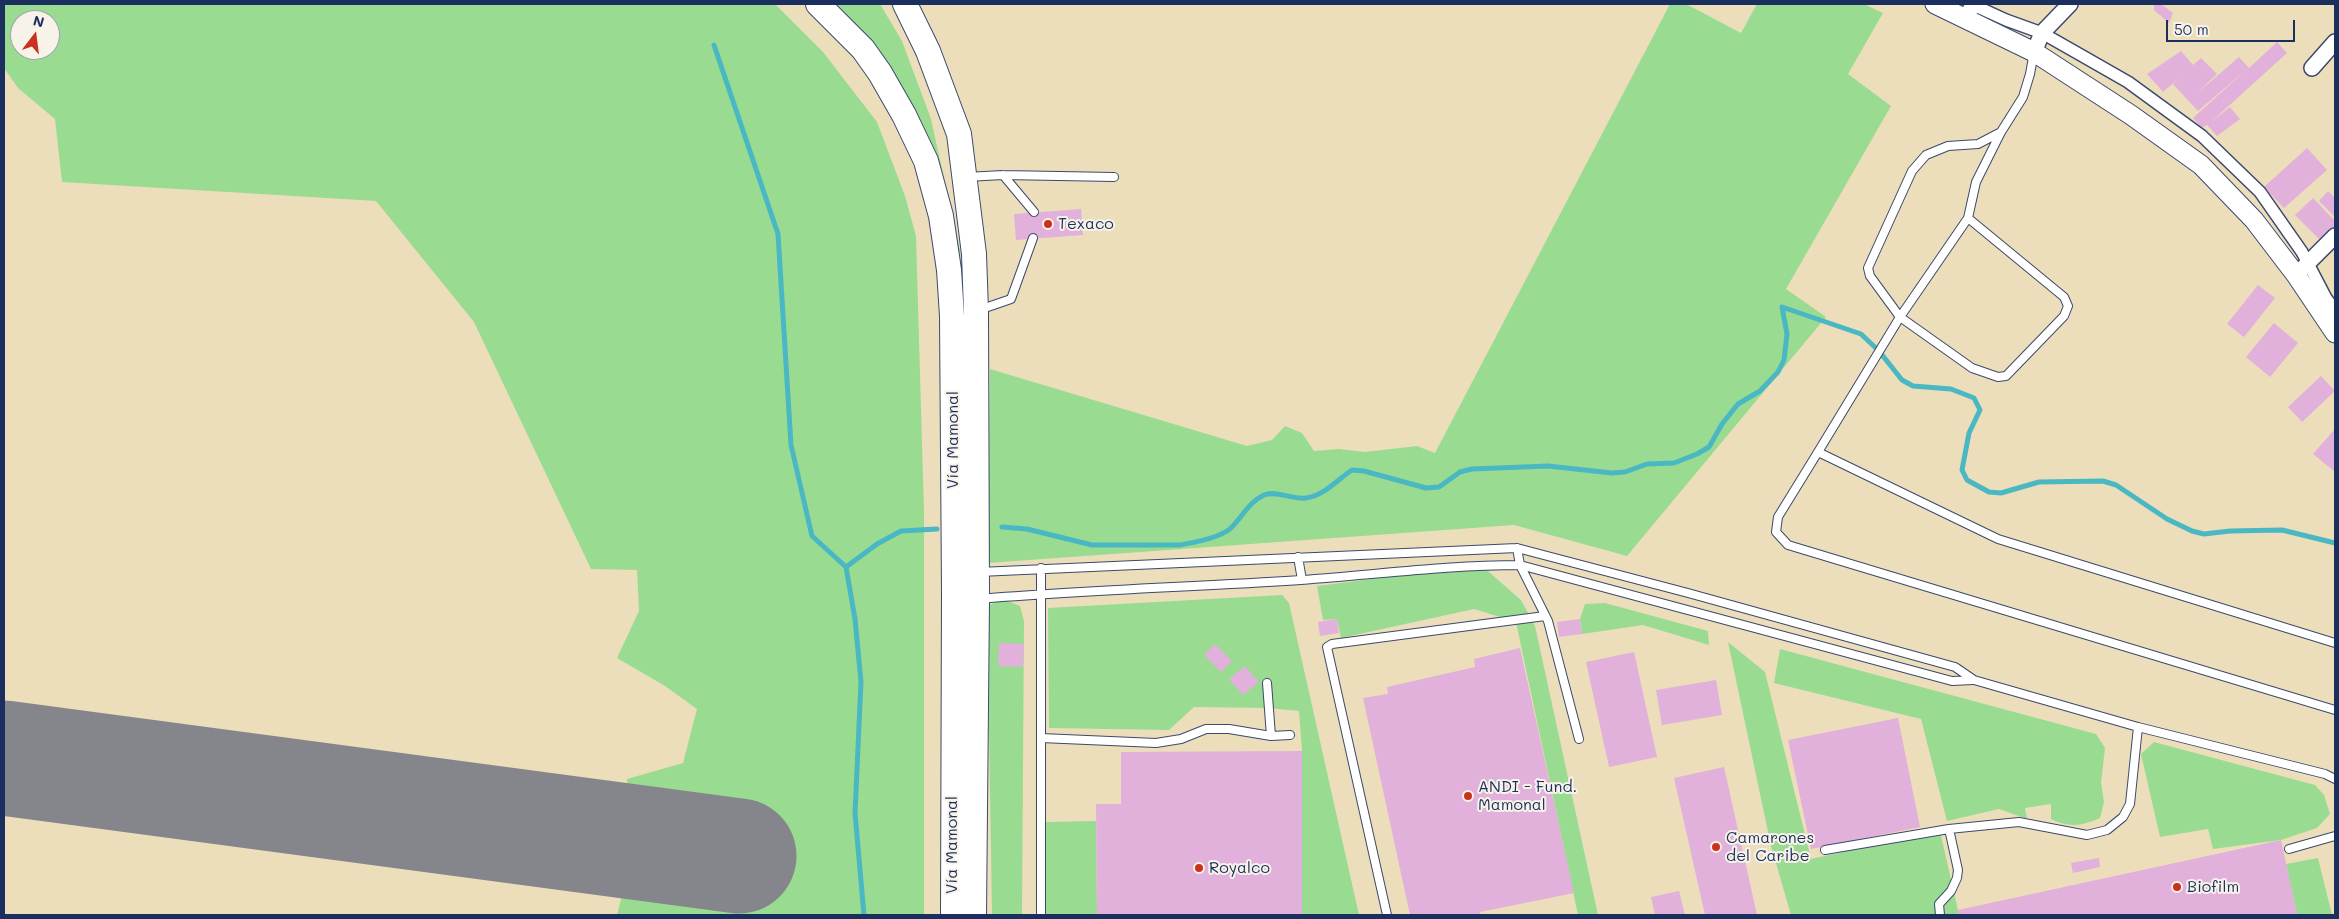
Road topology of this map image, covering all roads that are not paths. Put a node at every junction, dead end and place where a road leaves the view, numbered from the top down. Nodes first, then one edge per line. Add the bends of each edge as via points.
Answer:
1 (818, 4) edge
2 (904, 4) edge
3 (1935, 4) edge
4 (2070, 4) edge
5 (1971, 8) edge
6 (2042, 33) junction
7 (2335, 42) edge
8 (2034, 52) junction
9 (2312, 68) dead end
10 (2001, 132) junction
11 (1003, 175) junction
12 (966, 177) junction
13 (1114, 177) dead end
14 (1034, 212) dead end
15 (1968, 218) junction
16 (2335, 236) edge
17 (1034, 238) dead end
18 (2302, 269) junction
19 (2335, 310) edge
20 (976, 311) junction
21 (1900, 317) junction
22 (2335, 333) edge
23 (1818, 452) junction
24 (1517, 548) junction
25 (1298, 557) junction
26 (1520, 565) junction
27 (1041, 568) junction
28 (977, 572) junction
29 (1302, 580) junction
30 (1688, 593) junction
31 (1041, 594) junction
32 (977, 599) junction
33 (1684, 608) junction
34 (1545, 616) junction
35 (2335, 643) edge
36 (1974, 680) junction
37 (1267, 683) dead end
38 (2335, 710) edge
39 (2138, 727) junction
40 (1290, 735) dead end
41 (1271, 736) junction
42 (1041, 738) junction
43 (1579, 739) dead end
44 (2335, 779) edge
45 (1948, 829) junction
46 (2335, 836) edge
47 (2289, 849) dead end
48 (1825, 850) dead end
49 (953, 915) edge
50 (974, 915) edge
51 (1040, 915) edge
52 (1387, 915) edge
53 (1940, 915) edge

1 - 49 main road, Vía Mamonal via 863,49 880,73 926,161 941,216 952,316
2 - 12 main road, Vía Mamonal via 945,91 959,134
3 - 5 street
4 - 6 street
5 - 6 street
5 - 8 street
6 - 8 street
6 - 18 street via 2128,82 2202,136 2260,192
7 - 9 street
8 - 10 lane via 2023,97
8 - 18 street via 2201,165
10 - 15 lane via 1976,182
10 - 21 lane via 1978,144 1948,146 1926,154 1912,171 1868,268 1870,276
11 - 12 lane
11 - 13 lane
11 - 14 lane
12 - 20 main road, Vía Mamonal
15 - 21 lane
15 - 21 lane via 2064,297 2068,306 2064,316 2006,376 1998,377 1972,368
16 - 18 street
17 - 20 lane via 1011,299
18 - 19 street
18 - 22 street
20 - 28 main road, Vía Mamonal
21 - 23 lane
23 - 35 lane via 1998,539
23 - 38 lane via 1778,517 1776,532 1788,546
24 - 25 lane
24 - 26 lane
24 - 30 lane
25 - 27 lane
25 - 29 lane
26 - 29 lane via 1481,565
26 - 33 lane
26 - 34 lane
27 - 28 lane
27 - 31 lane
28 - 32 main road, Vía Mamonal
29 - 31 lane
30 - 33 lane
30 - 36 lane via 1955,667
31 - 32 lane
31 - 42 lane
32 - 50 main road, Vía Mamonal
33 - 36 lane via 1952,681
34 - 43 lane
34 - 52 lane via 1327,647
36 - 39 lane
37 - 41 lane
39 - 44 lane
39 - 45 lane via 2130,804 2123,818 2107,830 2087,835 2019,822
40 - 41 lane
41 - 42 lane via 1230,729 1206,730 1181,739 1156,742
42 - 51 lane
45 - 48 lane
45 - 53 lane via 1958,870 1955,885 1939,904
46 - 47 lane

